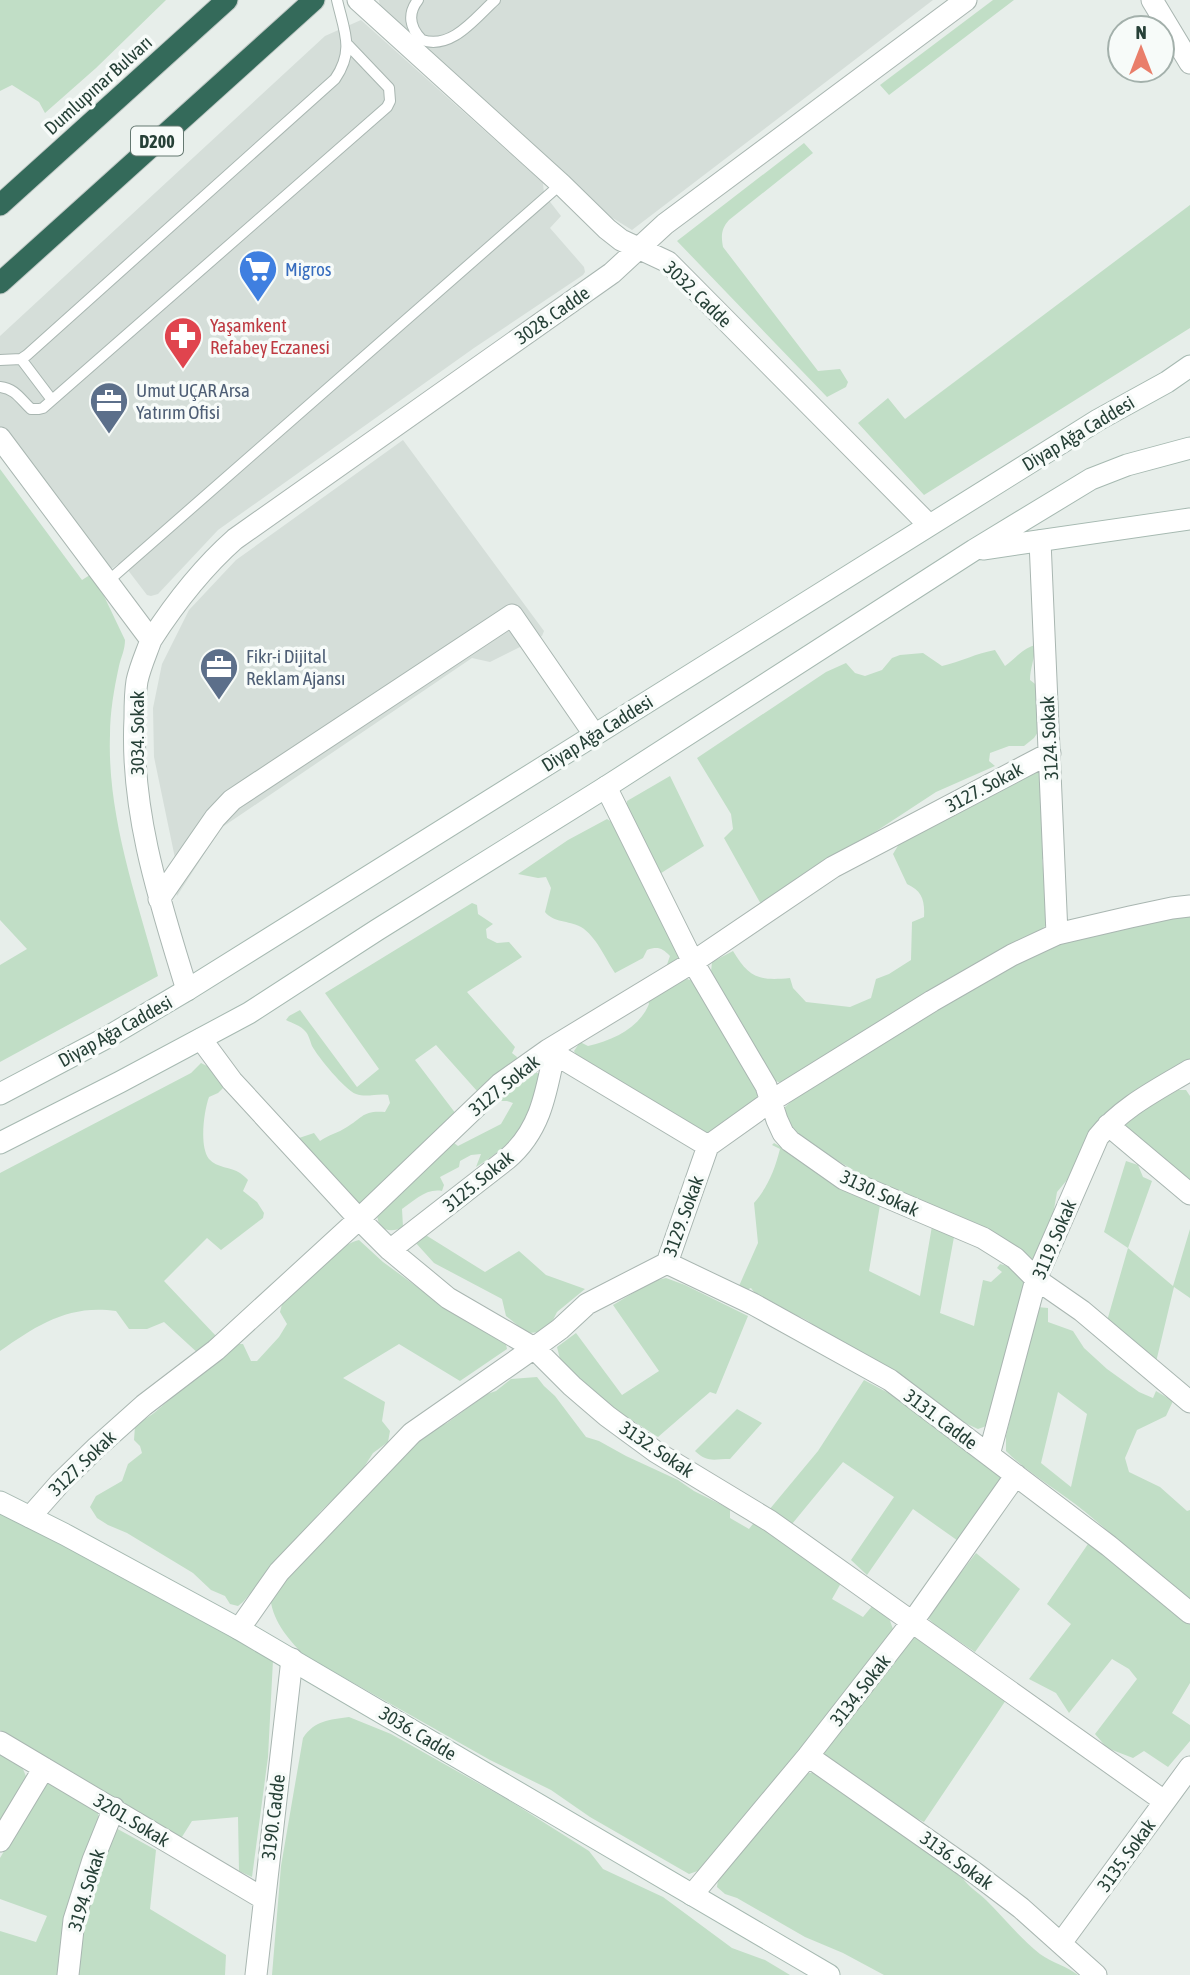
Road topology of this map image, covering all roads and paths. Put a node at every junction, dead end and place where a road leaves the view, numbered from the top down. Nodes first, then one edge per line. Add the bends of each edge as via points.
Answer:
1 (227, 0) edge
2 (314, 0) edge
3 (337, 0) edge
4 (358, 0) edge
5 (418, 0) edge
6 (495, 0) edge
7 (966, 0) edge
8 (1152, 0) edge
9 (348, 45) junction
10 (1190, 63) edge
11 (561, 184) junction
12 (0, 205) edge
13 (638, 248) junction
14 (0, 283) edge
15 (21, 359) junction
16 (0, 360) edge
17 (1190, 366) edge
18 (0, 387) edge
19 (52, 400) junction
20 (0, 438) edge
21 (1190, 448) edge
22 (1190, 519) edge
23 (929, 525) junction
24 (1190, 529) edge
25 (1040, 541) junction
26 (974, 550) junction
27 (107, 583) junction
28 (151, 640) junction
29 (594, 734) junction
30 (1050, 752) junction
31 (606, 788) junction
32 (159, 899) junction
33 (1190, 906) edge
34 (1057, 934) junction
35 (693, 962) junction
36 (187, 990) junction
37 (201, 1039) junction
38 (551, 1052) junction
39 (1190, 1070) edge
40 (0, 1094) edge
41 (771, 1101) junction
42 (1108, 1125) junction
43 (0, 1143) edge
44 (708, 1146) junction
45 (1190, 1194) edge
46 (359, 1219) junction
47 (390, 1250) junction
48 (667, 1263) junction
49 (1036, 1279) junction
50 (534, 1348) junction
51 (1190, 1402) edge
52 (989, 1455) junction
53 (1016, 1475) junction
54 (0, 1502) edge
55 (30, 1517) junction
56 (1190, 1613) edge
57 (913, 1621) junction
58 (239, 1629) junction
59 (292, 1659) junction
60 (0, 1742) edge
61 (808, 1756) junction
62 (1190, 1767) edge
63 (44, 1768) junction
64 (1164, 1801) junction
65 (114, 1808) junction
66 (0, 1841) edge
67 (692, 1895) junction
68 (264, 1899) junction
69 (1061, 1943) junction
70 (68, 1975) edge
71 (256, 1975) edge
72 (829, 1975) edge
73 (1096, 1975) edge

1 - 12 highway, Dumlupınar Bulvarı
2 - 14 highway, D200
3 - 9 lane
4 - 11 street, 3032. Cadde
5 - 6 lane via 411,13 412,25 422,40 434,43 452,39
7 - 13 street, 3028. Cadde
8 - 10 street
9 - 15 lane via 335,79
9 - 19 lane via 389,88 387,107
11 - 13 street, 3032. Cadde via 607,229
11 - 27 lane
13 - 23 street, 3032. Cadde via 668,262
13 - 28 street, 3028. Cadde via 612,273 235,539 189,585
15 - 16 lane
15 - 19 lane
17 - 23 street, Diyap Ağa Caddesi
18 - 19 lane via 10,388 31,409 39,410
20 - 27 street
21 - 26 street via 1091,479
22 - 24 street
22 - 25 street
23 - 29 street, Diyap Ağa Caddesi
25 - 26 street
25 - 30 street, 3124. Sokak
26 - 31 street
27 - 28 street
28 - 32 street, 3034. Sokak via 137,680 134,734 138,797
29 - 32 street via 512,615 232,800
29 - 36 street, Diyap Ağa Caddesi
30 - 34 street, 3124. Sokak
30 - 35 street, 3127. Sokak via 833,867
31 - 35 street, 3130. Sokak
31 - 37 street
32 - 36 street, 3034. Sokak
33 - 34 street
34 - 41 street via 943,994
35 - 38 street, 3127. Sokak
35 - 41 street, 3130. Sokak
36 - 40 street, Diyap Ağa Caddesi
37 - 43 street
37 - 46 street, 3132. Sokak via 232,1081
38 - 44 street
38 - 46 street, 3127. Sokak via 490,1092
38 - 47 street, 3125. Sokak via 541,1110 524,1142
39 - 42 street, 3119. Sokak via 1124,1110
41 - 44 street
41 - 49 street, 3130. Sokak via 790,1141 844,1180 983,1238
42 - 45 street
42 - 49 street, 3119. Sokak via 1098,1137
44 - 48 street, 3129. Sokak
46 - 47 street, 3132. Sokak
46 - 55 street, 3127. Sokak via 216,1350 125,1421
47 - 50 street, 3132. Sokak via 448,1298
48 - 50 street, 3129. Sokak via 587,1304
48 - 52 street, 3131. Cadde via 753,1304 890,1380
49 - 51 street, 3130. Sokak via 1082,1311
49 - 52 street, 3119. Sokak
50 - 57 street, 3132. Sokak via 626,1430 770,1521
50 - 58 street, 3129. Sokak via 412,1433 279,1572
52 - 53 street, 3131. Cadde
53 - 56 street, 3131. Cadde
53 - 57 street, 3134. Sokak
54 - 55 street, 3036. Cadde
55 - 58 street, 3036. Cadde
57 - 61 street, 3134. Sokak
57 - 64 street, 3132. Sokak
58 - 59 street, 3036. Cadde
59 - 67 street, 3036. Cadde
59 - 68 street, 3190. Cadde
60 - 63 street, 3201. Sokak
61 - 67 street, 3134. Sokak
61 - 69 street, 3136. Sokak via 954,1858
62 - 64 street, 3135. Sokak
63 - 65 street, 3201. Sokak
63 - 66 street
64 - 69 street, 3135. Sokak
65 - 68 street, 3201. Sokak
65 - 70 street, 3194. Sokak via 74,1920
67 - 72 street, 3036. Cadde
68 - 71 street, 3190. Cadde
69 - 73 street, 3136. Sokak

